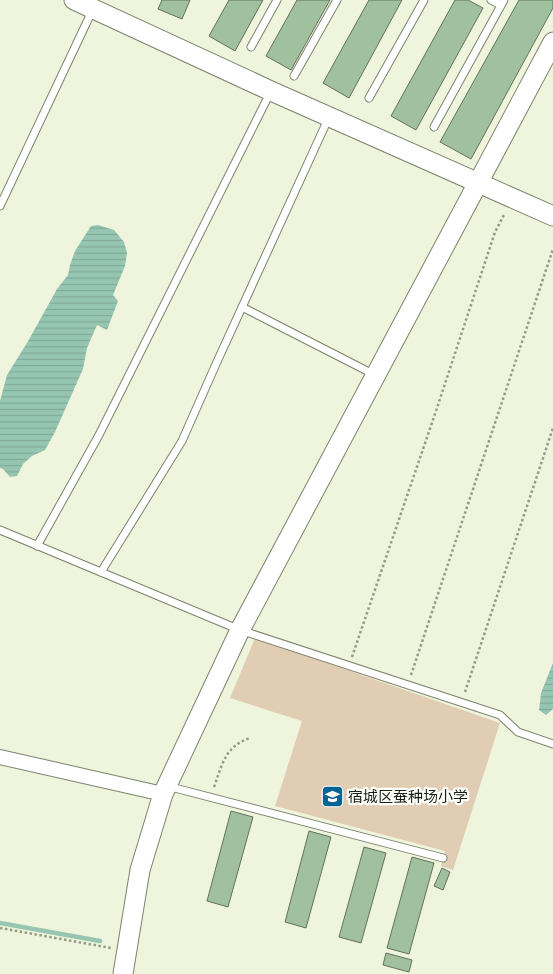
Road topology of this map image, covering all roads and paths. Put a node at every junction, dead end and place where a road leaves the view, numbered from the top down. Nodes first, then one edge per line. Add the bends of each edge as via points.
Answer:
1 (74, 0) edge
2 (277, 0) edge
3 (337, 0) edge
4 (424, 0) edge
5 (490, 0) edge
6 (502, 3) edge
7 (94, 9) junction
8 (553, 42) edge
9 (251, 47) dead end
10 (294, 76) dead end
11 (271, 91) junction
12 (369, 98) dead end
13 (329, 117) junction
14 (434, 127) dead end
15 (479, 183) junction
16 (513, 198) junction
17 (0, 206) edge
18 (553, 216) edge
19 (553, 249) edge
20 (242, 307) junction
21 (376, 375) junction
22 (553, 428) edge
23 (0, 530) edge
24 (37, 546) junction
25 (101, 572) junction
26 (240, 630) junction
27 (349, 665) junction
28 (408, 685) junction
29 (462, 702) junction
30 (250, 738) dead end
31 (553, 744) edge
32 (0, 757) edge
33 (165, 790) junction
34 (210, 797) junction
35 (443, 858) dead end
36 (0, 928) edge
37 (127, 951) junction
38 (123, 974) edge

1 - 7 street
2 - 9 lane
3 - 10 lane
4 - 12 lane
5 - 6 lane
6 - 14 lane
7 - 11 street
7 - 17 lane
8 - 15 street
11 - 13 street
11 - 24 lane via 99,435
13 - 15 street
13 - 20 lane
15 - 16 street
15 - 21 street
16 - 18 street
16 - 27 path via 495,232
19 - 28 path
20 - 21 lane
20 - 25 lane via 182,441
21 - 26 street
22 - 29 path
23 - 24 lane
24 - 25 lane
25 - 26 lane
26 - 27 lane
26 - 33 street
27 - 28 lane
28 - 29 lane
29 - 31 lane via 500,715 518,732
30 - 34 path via 239,742 228,753
32 - 33 street
33 - 34 lane
33 - 37 street via 140,870
34 - 35 lane
36 - 37 path
37 - 38 street

